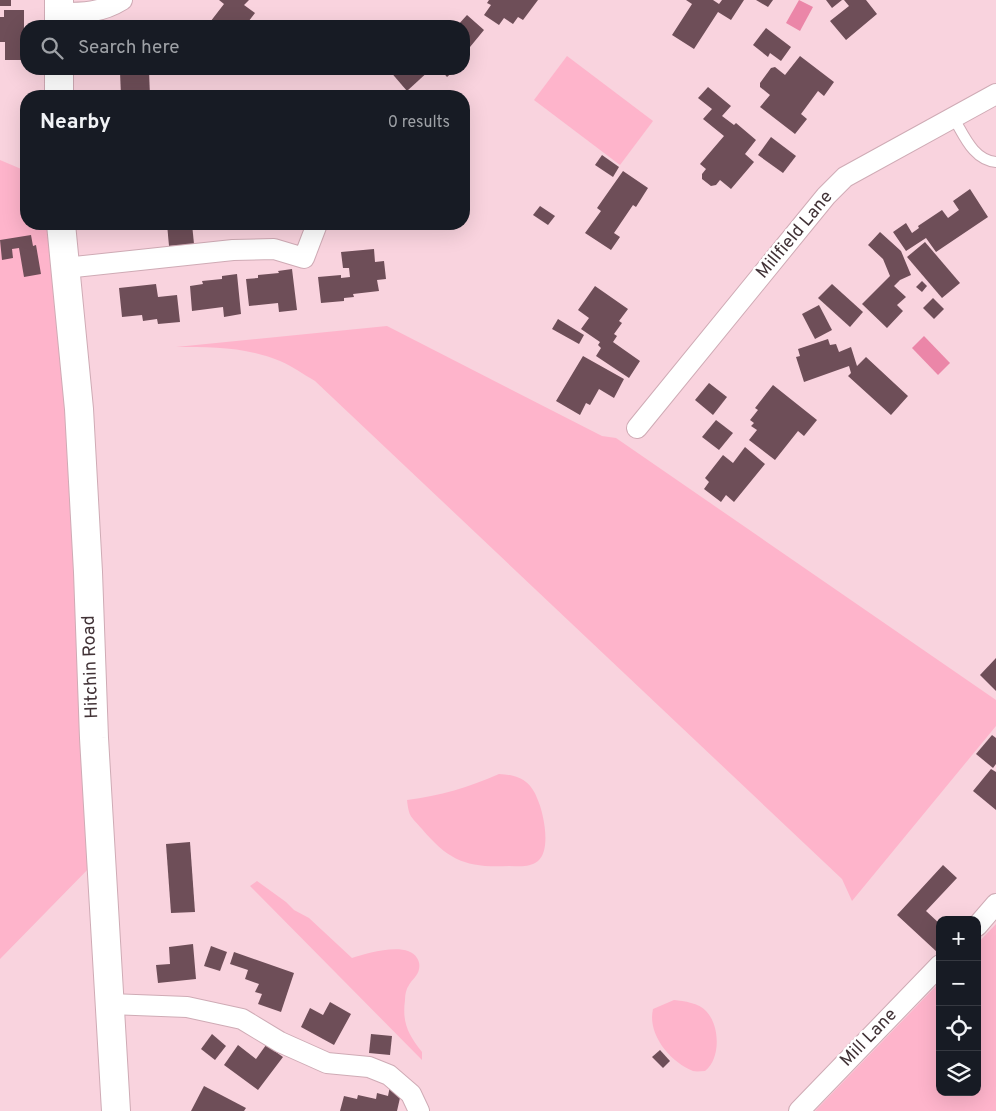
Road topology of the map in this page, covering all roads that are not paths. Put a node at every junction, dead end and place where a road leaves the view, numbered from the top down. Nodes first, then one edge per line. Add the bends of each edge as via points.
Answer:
1 (122, 0) edge
2 (59, 13) edge
3 (59, 75) edge
4 (59, 90) edge
5 (996, 94) edge
6 (953, 117) junction
7 (996, 162) edge
8 (62, 230) edge
9 (316, 230) edge
10 (65, 268) junction
11 (638, 428) dead end
12 (996, 904) edge
13 (981, 921) edge
14 (936, 969) edge
15 (110, 1004) junction
16 (116, 1111) edge
17 (419, 1111) edge
18 (799, 1111) edge

1 - 2 street via 96,12
3 - 4 street
5 - 6 street, Millfield Lane
6 - 7 lane via 974,152
6 - 11 street, Millfield Lane via 845,177 826,196
8 - 10 street, Hitchin Road
9 - 10 street via 304,258 274,249 233,250
10 - 15 street, Hitchin Road via 79,409 94,748
12 - 13 street
14 - 18 street, Mill Lane
15 - 16 street, Hitchin Road
15 - 17 street via 187,1007 242,1019 280,1042 327,1063 369,1067 389,1075 411,1094

